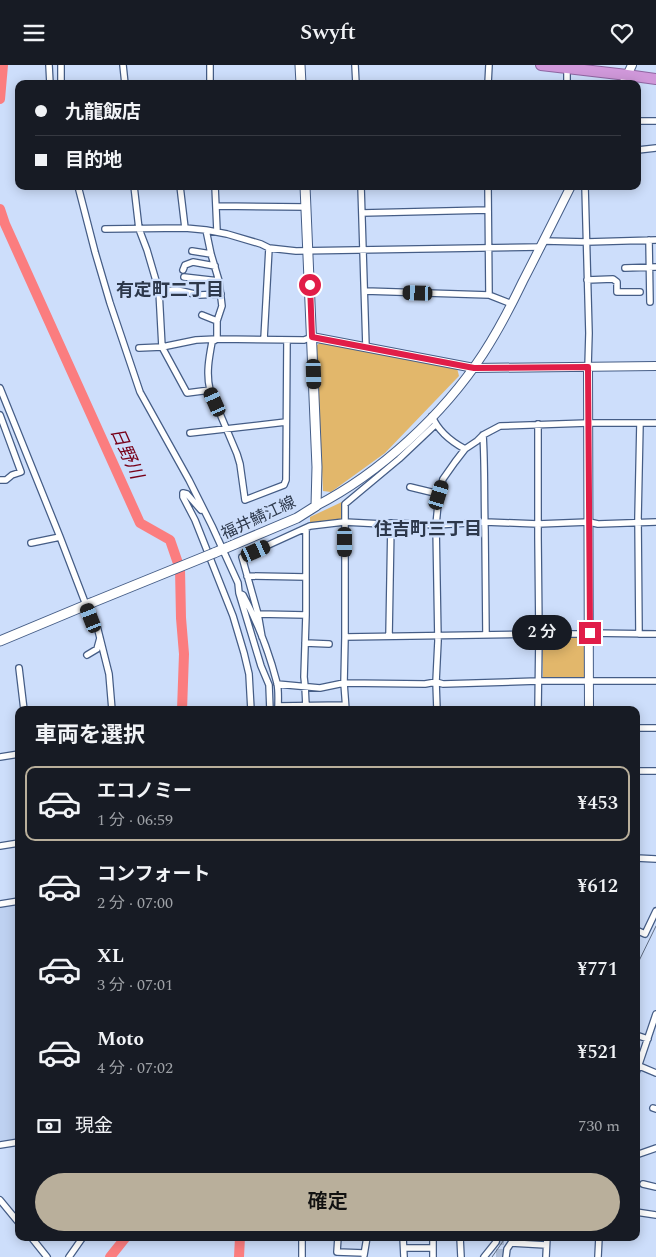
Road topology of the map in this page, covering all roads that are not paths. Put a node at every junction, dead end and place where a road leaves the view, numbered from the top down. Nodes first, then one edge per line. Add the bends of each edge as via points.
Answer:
1 (49, 65) edge
2 (61, 65) edge
3 (124, 65) edge
4 (210, 65) edge
5 (300, 65) edge
6 (355, 65) edge
7 (489, 65) edge
8 (541, 65) edge
9 (566, 68) junction
10 (627, 74) edge
11 (656, 79) edge
12 (50, 80) edge
13 (61, 80) edge
14 (125, 80) edge
15 (210, 80) edge
16 (301, 80) edge
17 (356, 80) edge
18 (488, 80) edge
19 (567, 80) edge
20 (641, 121) edge
21 (656, 121) edge
22 (656, 148) edge
23 (641, 150) edge
24 (79, 190) edge
25 (134, 190) edge
26 (180, 190) edge
27 (215, 190) edge
28 (305, 190) edge
29 (360, 190) edge
30 (488, 190) edge
31 (569, 190) edge
32 (585, 190) edge
33 (217, 207) junction
34 (306, 207) junction
35 (488, 210) junction
36 (362, 213) junction
37 (184, 228) junction
38 (105, 229) dead end
39 (139, 229) junction
40 (206, 230) junction
41 (217, 231) junction
42 (656, 240) edge
43 (649, 241) junction
44 (586, 242) junction
45 (542, 244) junction
46 (268, 248) junction
47 (489, 248) junction
48 (308, 250) junction
49 (363, 250) junction
50 (192, 251) dead end
51 (211, 254) junction
52 (215, 266) junction
53 (653, 267) edge
54 (625, 268) dead end
55 (587, 280) junction
56 (219, 281) junction
57 (159, 291) junction
58 (365, 291) junction
59 (640, 292) dead end
60 (653, 292) edge
61 (220, 294) junction
62 (489, 295) junction
63 (650, 301) dead end
64 (512, 304) junction
65 (202, 315) dead end
66 (217, 321) junction
67 (312, 337) junction
68 (216, 339) junction
69 (264, 339) junction
70 (287, 340) junction
71 (162, 347) junction
72 (366, 347) junction
73 (140, 348) dead end
74 (656, 366) edge
75 (588, 367) junction
76 (474, 368) junction
77 (0, 388) edge
78 (210, 390) junction
79 (0, 415) edge
80 (432, 416) junction
81 (286, 422) junction
82 (588, 423) junction
83 (640, 423) junction
84 (656, 423) edge
85 (435, 425) junction
86 (538, 425) junction
87 (227, 429) junction
88 (190, 433) dead end
89 (483, 435) junction
90 (465, 449) junction
91 (0, 480) edge
92 (410, 487) dead end
93 (439, 495) junction
94 (316, 506) junction
95 (206, 515) junction
96 (485, 521) junction
97 (344, 522) junction
98 (589, 522) junction
99 (656, 522) edge
100 (391, 523) junction
101 (638, 523) junction
102 (436, 525) junction
103 (538, 525) junction
104 (306, 529) junction
105 (60, 537) junction
106 (31, 543) dead end
107 (218, 551) junction
108 (247, 576) junction
109 (306, 577) junction
110 (239, 593) junction
111 (89, 604) junction
112 (258, 614) junction
113 (306, 615) junction
114 (590, 633) junction
115 (539, 634) junction
116 (639, 634) junction
117 (656, 634) edge
118 (486, 635) junction
119 (388, 636) junction
120 (437, 636) junction
121 (262, 637) junction
122 (345, 637) junction
123 (100, 638) junction
124 (0, 641) edge
125 (305, 643) junction
126 (329, 644) dead end
127 (87, 655) dead end
128 (19, 668) dead end
129 (538, 681) junction
130 (589, 681) junction
131 (656, 681) edge
132 (436, 682) junction
133 (344, 683) junction
134 (277, 684) junction
135 (305, 686) junction
136 (24, 706) edge
137 (112, 706) edge
138 (251, 706) edge
139 (270, 706) edge
140 (278, 706) edge
141 (306, 706) edge
142 (346, 706) edge
143 (437, 706) edge
144 (538, 706) edge
145 (590, 706) edge
146 (640, 728) edge
147 (656, 728) edge
148 (15, 755) edge
149 (0, 757) edge
150 (640, 771) edge
151 (656, 771) edge
152 (15, 844) edge
153 (0, 846) edge
154 (640, 858) edge
155 (656, 859) edge
156 (15, 902) edge
157 (0, 904) edge
158 (656, 911) edge
159 (640, 931) edge
160 (656, 1014) edge
161 (655, 1021) edge
162 (640, 1036) edge
163 (648, 1039) junction
164 (640, 1060) edge
165 (640, 1066) edge
166 (656, 1073) edge
167 (15, 1143) edge
168 (0, 1145) edge
169 (656, 1148) edge
170 (640, 1154) edge
171 (643, 1184) dead end
172 (656, 1187) edge
173 (0, 1200) edge
174 (640, 1213) edge
175 (656, 1215) edge
176 (15, 1218) edge
177 (34, 1241) edge
178 (81, 1241) edge
179 (302, 1241) edge
180 (338, 1241) edge
181 (366, 1241) edge
182 (403, 1241) edge
183 (433, 1241) edge
184 (460, 1241) edge
185 (496, 1241) edge
186 (546, 1241) edge
187 (599, 1241) edge
188 (546, 1245) junction
189 (404, 1248) junction
190 (433, 1248) junction
191 (364, 1255) edge
192 (47, 1257) edge
193 (68, 1257) edge
194 (302, 1257) edge
195 (404, 1257) edge
196 (433, 1257) edge
197 (461, 1257) edge
198 (484, 1257) edge
199 (506, 1257) edge
200 (546, 1257) edge
201 (598, 1257) edge

1 - 12 street
2 - 13 street
3 - 14 street
4 - 15 street
5 - 16 main road
6 - 17 street
7 - 18 street
8 - 9 highway
9 - 10 highway
9 - 19 street
10 - 11 highway
20 - 21 street
22 - 23 street
24 - 95 street via 110,303 140,392
25 - 39 street
26 - 37 street
27 - 33 street
28 - 34 main road, 福井鯖江線
29 - 36 street
30 - 35 street
31 - 45 street
32 - 44 street
33 - 34 street
33 - 41 street
34 - 48 main road, 福井鯖江線
35 - 36 street
35 - 47 street
36 - 49 street
37 - 39 street
37 - 40 street
38 - 39 street
39 - 57 street
40 - 41 street
40 - 51 street
41 - 46 street
42 - 43 street
43 - 44 street
43 - 53 street
44 - 45 street
44 - 55 street
45 - 47 street
45 - 64 street
46 - 48 street
46 - 69 street
47 - 49 street
47 - 62 street
48 - 49 street
48 - 67 main road, 福井鯖江線
49 - 58 street
50 - 51 street
51 - 52 street
52 - 56 street
52 - 56 street via 192,262 185,265 184,274
53 - 54 street
53 - 60 street
55 - 59 street via 613,279 617,282 617,292
55 - 75 street
56 - 61 street
57 - 61 street
57 - 71 street
58 - 62 street
58 - 72 street
60 - 63 street
61 - 66 street via 222,306
62 - 64 street
64 - 76 street
65 - 66 street
66 - 68 street
67 - 70 street via 304,341
67 - 72 street
67 - 94 main road, 福井鯖江線
68 - 69 street
68 - 71 street
68 - 78 street via 212,342 208,371
69 - 70 street
70 - 81 street
71 - 73 street
71 - 78 street via 188,393
72 - 76 street
74 - 75 street
75 - 76 street
75 - 82 street
76 - 80 street
77 - 105 street
78 - 87 street
79 - 91 street via 21,472
80 - 85 street
80 - 94 street via 376,468
81 - 87 street
81 - 87 street via 284,485 245,500 240,464
82 - 83 street
82 - 86 street
82 - 98 street
83 - 84 street
83 - 101 street
85 - 90 street
85 - 97 street via 344,504
86 - 89 street via 500,426
86 - 103 street
87 - 88 street
89 - 90 street
89 - 96 street
90 - 93 street via 443,479
92 - 93 street
93 - 102 street
94 - 107 main road, 福井鯖江線 via 297,518
95 - 107 street
95 - 138 street via 187,494 182,493 233,616 249,674
96 - 102 street
96 - 103 street
96 - 118 street
97 - 100 street
97 - 104 street
97 - 122 street
98 - 101 street
98 - 103 street
98 - 114 street
99 - 101 street
100 - 102 street
100 - 119 street
101 - 116 street
102 - 120 street
103 - 115 street
104 - 108 street via 242,557
104 - 109 street
105 - 106 street
105 - 111 street
107 - 110 street via 238,583
107 - 111 main road, 福井鯖江線, bridge
108 - 109 street
108 - 112 street
109 - 113 street
110 - 121 street via 252,611
110 - 139 street via 261,667 270,685
111 - 123 street
111 - 124 main road, 福井鯖江線
112 - 113 street
112 - 121 street
113 - 125 street
114 - 115 street
114 - 116 street
114 - 130 street
115 - 118 street
115 - 129 street
116 - 117 street
118 - 120 street
119 - 120 street
119 - 122 street
120 - 132 street
121 - 134 street
122 - 133 street
123 - 127 street via 97,649
123 - 137 street via 110,674
125 - 126 street
125 - 135 street
128 - 136 street
129 - 130 street
129 - 132 street
129 - 144 street
130 - 131 street
130 - 145 street
132 - 133 street
132 - 143 street
133 - 135 street via 320,688
133 - 142 street
134 - 135 street
134 - 140 street
135 - 141 street
146 - 147 street
148 - 149 street
150 - 151 street
152 - 153 street
154 - 155 street
156 - 157 street
158 - 159 street via 645,933
160 - 161 street
161 - 163 street
162 - 163 street
163 - 164 street
165 - 166 street
167 - 168 street
169 - 170 street
171 - 172 street
173 - 176 street
174 - 175 street
177 - 192 street
178 - 193 street
179 - 194 street
180 - 191 street via 337,1252
181 - 191 street
182 - 189 street
183 - 190 street
184 - 197 street
185 - 198 street
186 - 188 street
187 - 201 street
188 - 199 street via 511,1243
188 - 200 street
189 - 190 street
189 - 195 street
190 - 196 street

